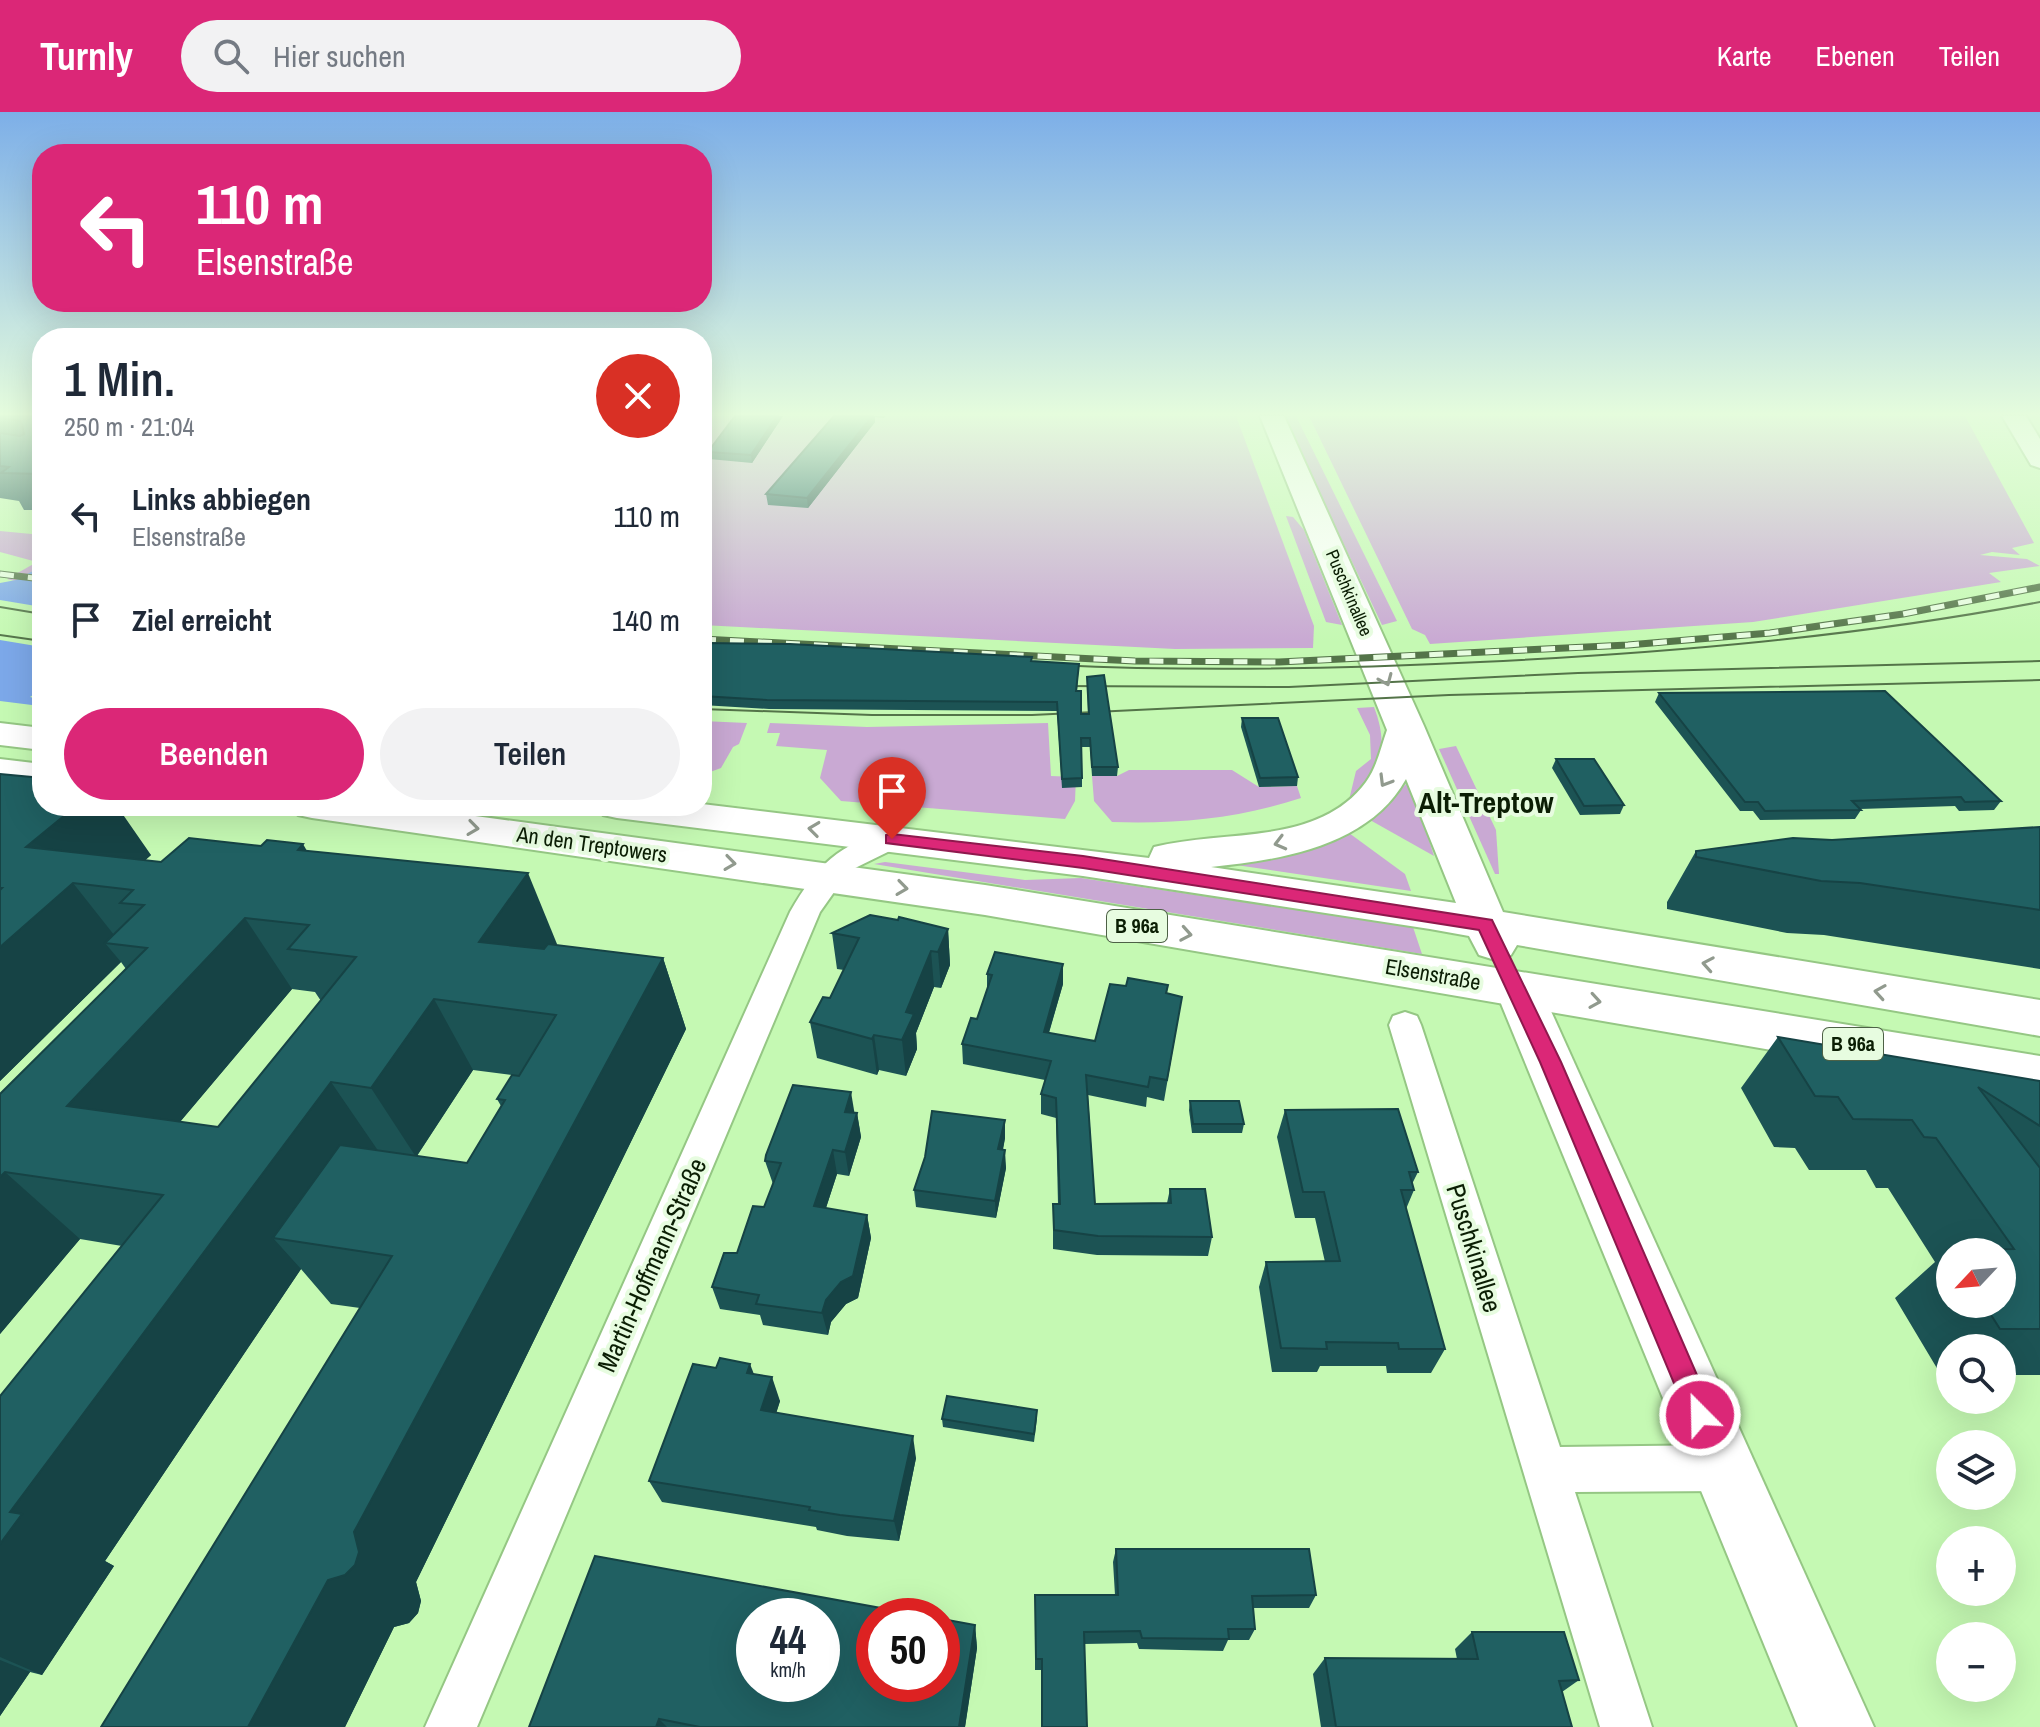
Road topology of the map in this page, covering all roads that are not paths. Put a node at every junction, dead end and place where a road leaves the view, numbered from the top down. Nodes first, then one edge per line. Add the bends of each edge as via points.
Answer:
1 (1305, 491) edge
2 (0, 716) edge
3 (32, 720) edge
4 (1406, 726) junction
5 (0, 734) edge
6 (32, 738) edge
7 (0, 770) edge
8 (32, 774) edge
9 (385, 816) edge
10 (700, 816) edge
11 (892, 839) junction
12 (1083, 862) junction
13 (825, 876) junction
14 (1486, 924) junction
15 (1518, 989) junction
16 (1933, 1001) junction
17 (2040, 1018) edge
18 (1405, 1025) dead end
19 (1958, 1062) junction
20 (2040, 1076) edge
21 (1723, 1468) junction
22 (1544, 1470) junction
23 (451, 1727) edge
24 (1626, 1727) edge
25 (1836, 1727) edge

1 -> 4 main road, Puschkinallee
2 - 3 main road
4 -> 12 main road via 1380,792 1342,820 1260,849
4 - 14 main road, Puschkinallee
5 - 6 main road
7 - 8 main road
9 -> 13 main road, An den Treptowers / B 96a
11 -> 10 main road, An den Treptowers
11 - 12 main road
11 - 13 street, Martin-Hoffmann-Straße via 846,857
12 - 14 main road
13 -> 15 main road, Elsenstraße / B 96a
13 - 23 street, Martin-Hoffmann-Straße via 798,927
14 - 15 main road, Puschkinallee
16 -> 14 main road
15 -> 19 main road, Elsenstraße / B 96a
15 - 21 main road, Puschkinallee
16 - 17 main road
16 - 19 main road
18 - 22 street, Puschkinallee
19 - 20 main road, Elsenstraße / B 96a
21 - 22 street
21 - 25 main road, Puschkinallee
22 - 24 street, Puschkinallee

